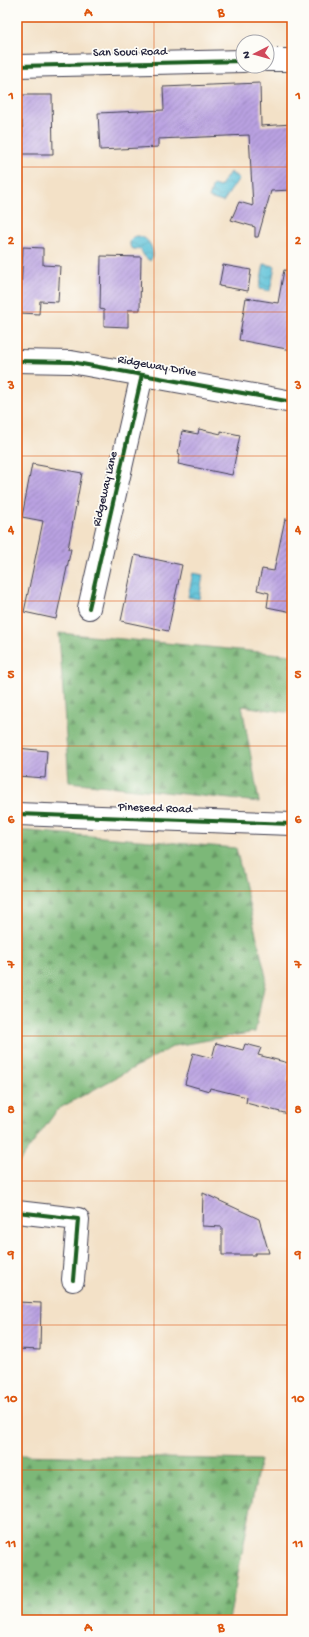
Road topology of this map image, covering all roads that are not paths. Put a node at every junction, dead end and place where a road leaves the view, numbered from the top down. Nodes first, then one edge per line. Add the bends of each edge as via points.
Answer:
1 (275, 60) edge
2 (292, 60) edge
3 (235, 61) edge
4 (17, 66) edge
5 (17, 361) edge
6 (142, 374) junction
7 (292, 402) edge
8 (89, 608) dead end
9 (17, 814) edge
10 (292, 824) edge
11 (17, 1212) edge
12 (73, 1280) dead end

1 - 2 street
3 - 4 street, San Souci Road
5 - 6 street, Ridgeway Drive via 72,362
6 - 7 street, Ridgeway Drive
6 - 8 street, Ridgeway Lane
9 - 10 street, Pineseed Road
11 - 12 street via 78,1219

